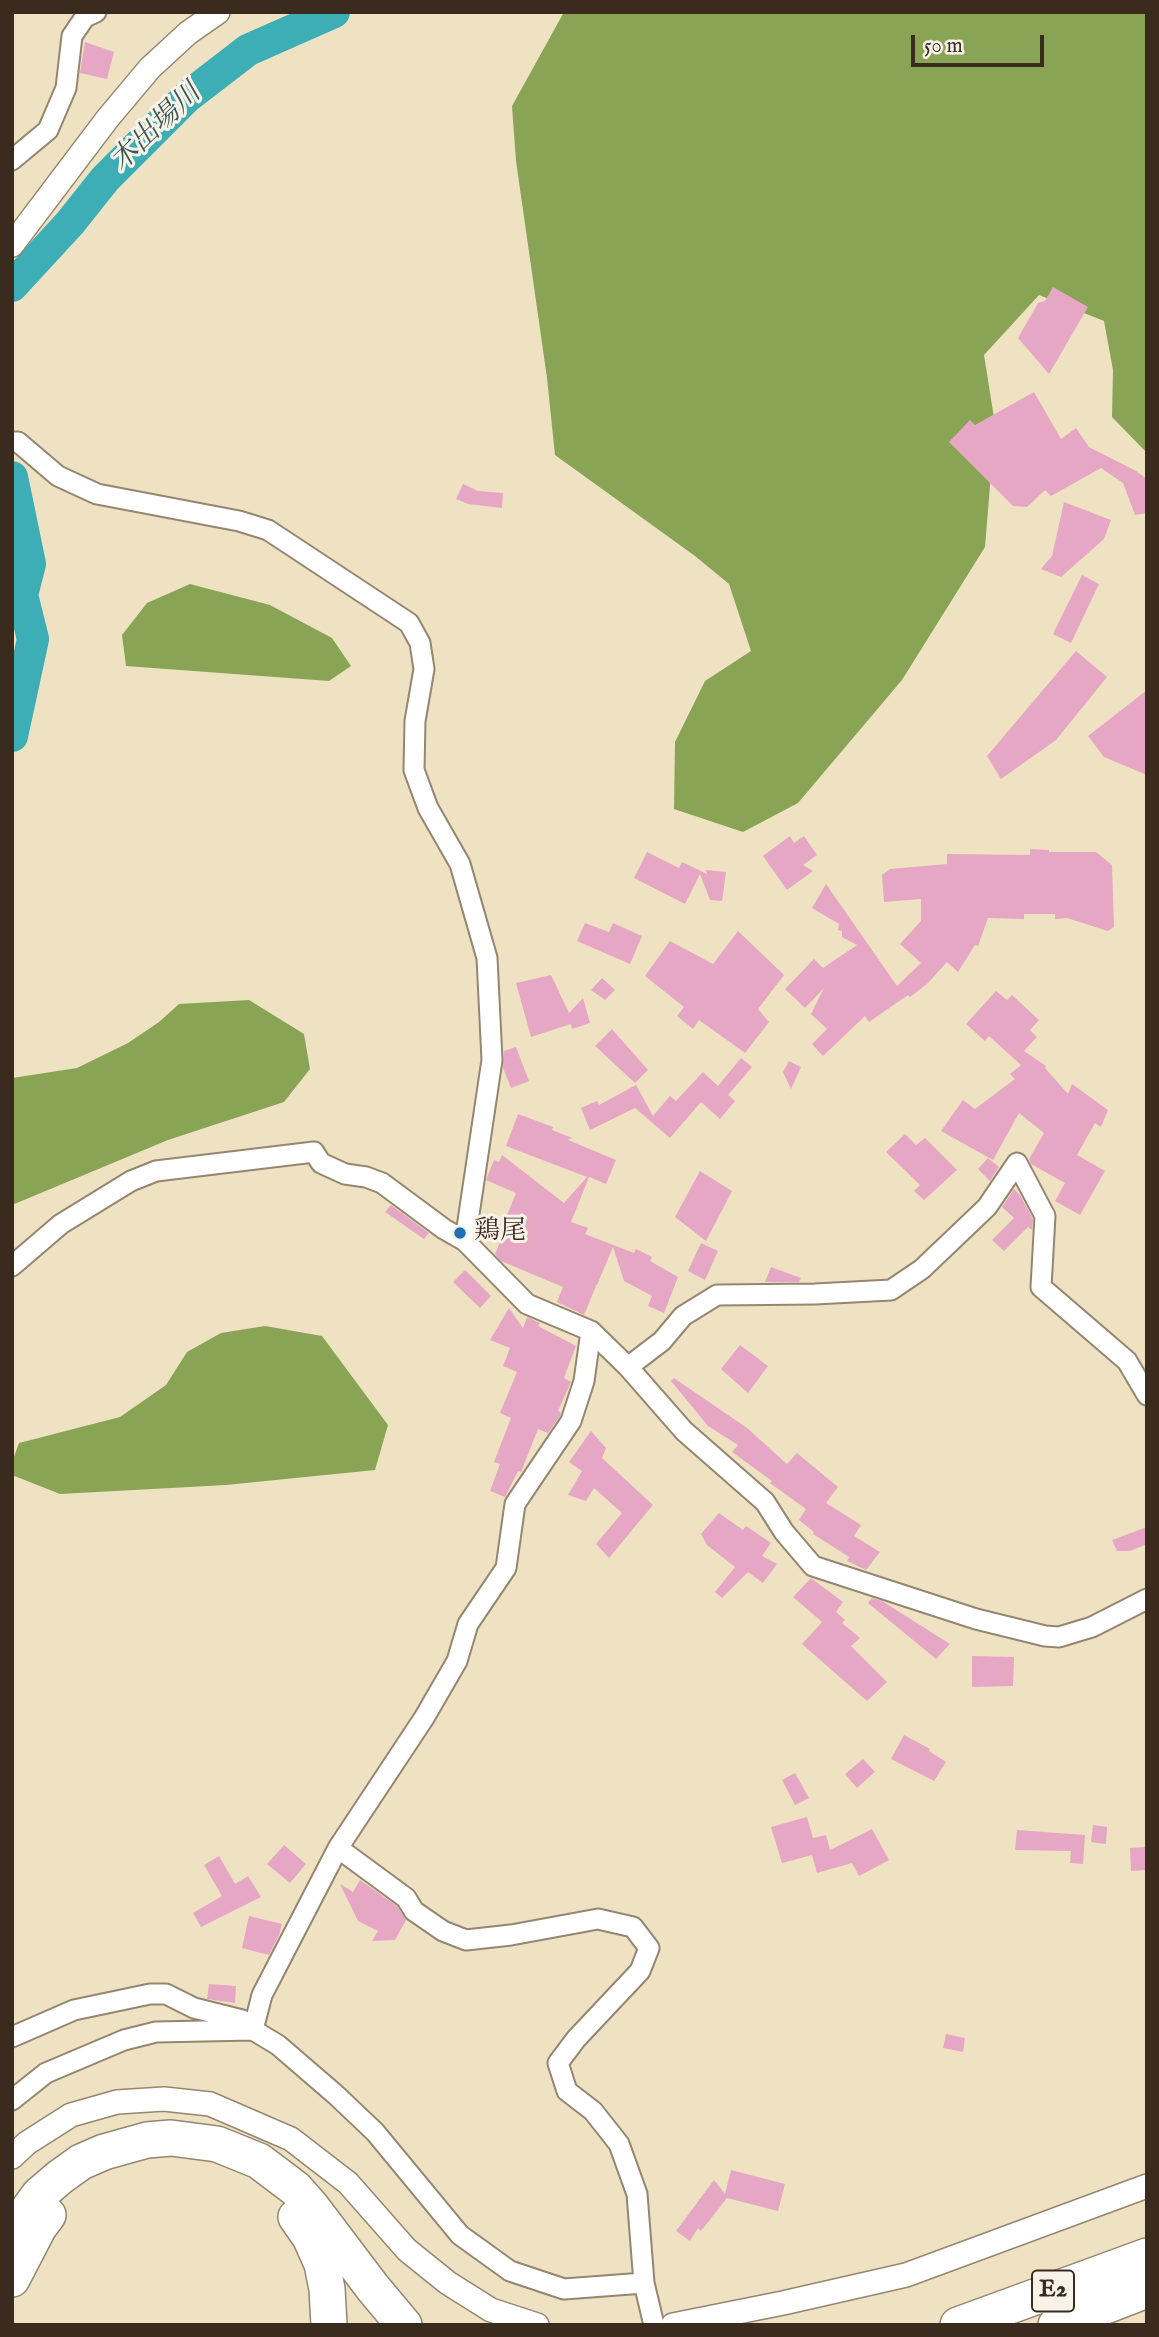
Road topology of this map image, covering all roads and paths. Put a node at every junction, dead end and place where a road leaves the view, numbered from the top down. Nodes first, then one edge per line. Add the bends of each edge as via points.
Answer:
1 (96, 12) edge
2 (218, 12) edge
3 (12, 160) edge
4 (12, 245) edge
5 (12, 442) edge
6 (466, 1241) junction
7 (12, 1266) edge
8 (591, 1331) junction
9 (628, 1367) junction
10 (1147, 1395) edge
11 (1147, 1599) edge
12 (338, 1848) junction
13 (253, 2030) junction
14 (12, 2037) edge
15 (12, 2100) edge
16 (12, 2157) edge
17 (1147, 2186) edge
18 (12, 2232) edge
19 (1147, 2256) edge
20 (12, 2279) edge
21 (643, 2283) junction
22 (1147, 2290) edge
23 (1077, 2319) edge
24 (329, 2325) edge
25 (404, 2325) edge
26 (537, 2325) edge
27 (654, 2325) edge
28 (673, 2325) edge
29 (958, 2325) edge
30 (1056, 2325) edge

1 - 3 street via 85,17 72,36 66,88 48,130
2 - 4 street via 150,68
5 - 6 street via 18,442 58,476 97,494 268,530 409,623 420,643 424,668 415,721 414,770 428,808 460,864 487,958 492,1060
6 - 7 street via 382,1183 345,1174 321,1163 314,1153 156,1171 61,1224
6 - 8 street via 527,1304
8 - 9 street
8 - 12 street via 584,1381 571,1421 515,1504 506,1568 468,1624 457,1661 425,1718
9 - 10 street via 662,1341 682,1316 718,1296 891,1290 922,1269 987,1207 1017,1163 1045,1216 1041,1287 1127,1361
9 - 11 street via 684,1431 765,1502 813,1566 976,1619 1045,1636 1059,1637 1092,1627
12 - 13 street via 262,1995
12 - 21 street via 406,1898 414,1911 466,1940 598,1919 633,1927 649,1948 640,1971 558,2063 567,2091 593,2111 619,2144 637,2194
13 - 14 street via 242,2020 194,2008 166,1994 150,1994 74,2010
13 - 15 street via 156,2032 124,2040 46,2073
13 - 21 street via 278,2045 336,2095 375,2132 460,2235 510,2271 564,2289
16 - 26 street via 71,2115 117,2102 164,2099 210,2104 291,2139 348,2183 407,2250 448,2283 491,2310
17 - 28 street via 906,2275
18 - 25 highway via 46,2189 104,2151 171,2138 218,2144 259,2161 296,2189
19 - 29 highway, E2
20 - 24 highway via 38,2227 76,2188 99,2174 150,2158 203,2160 256,2180 294,2215 322,2264
21 - 27 street
22 - 23 highway, E2
23 - 30 highway, E2

